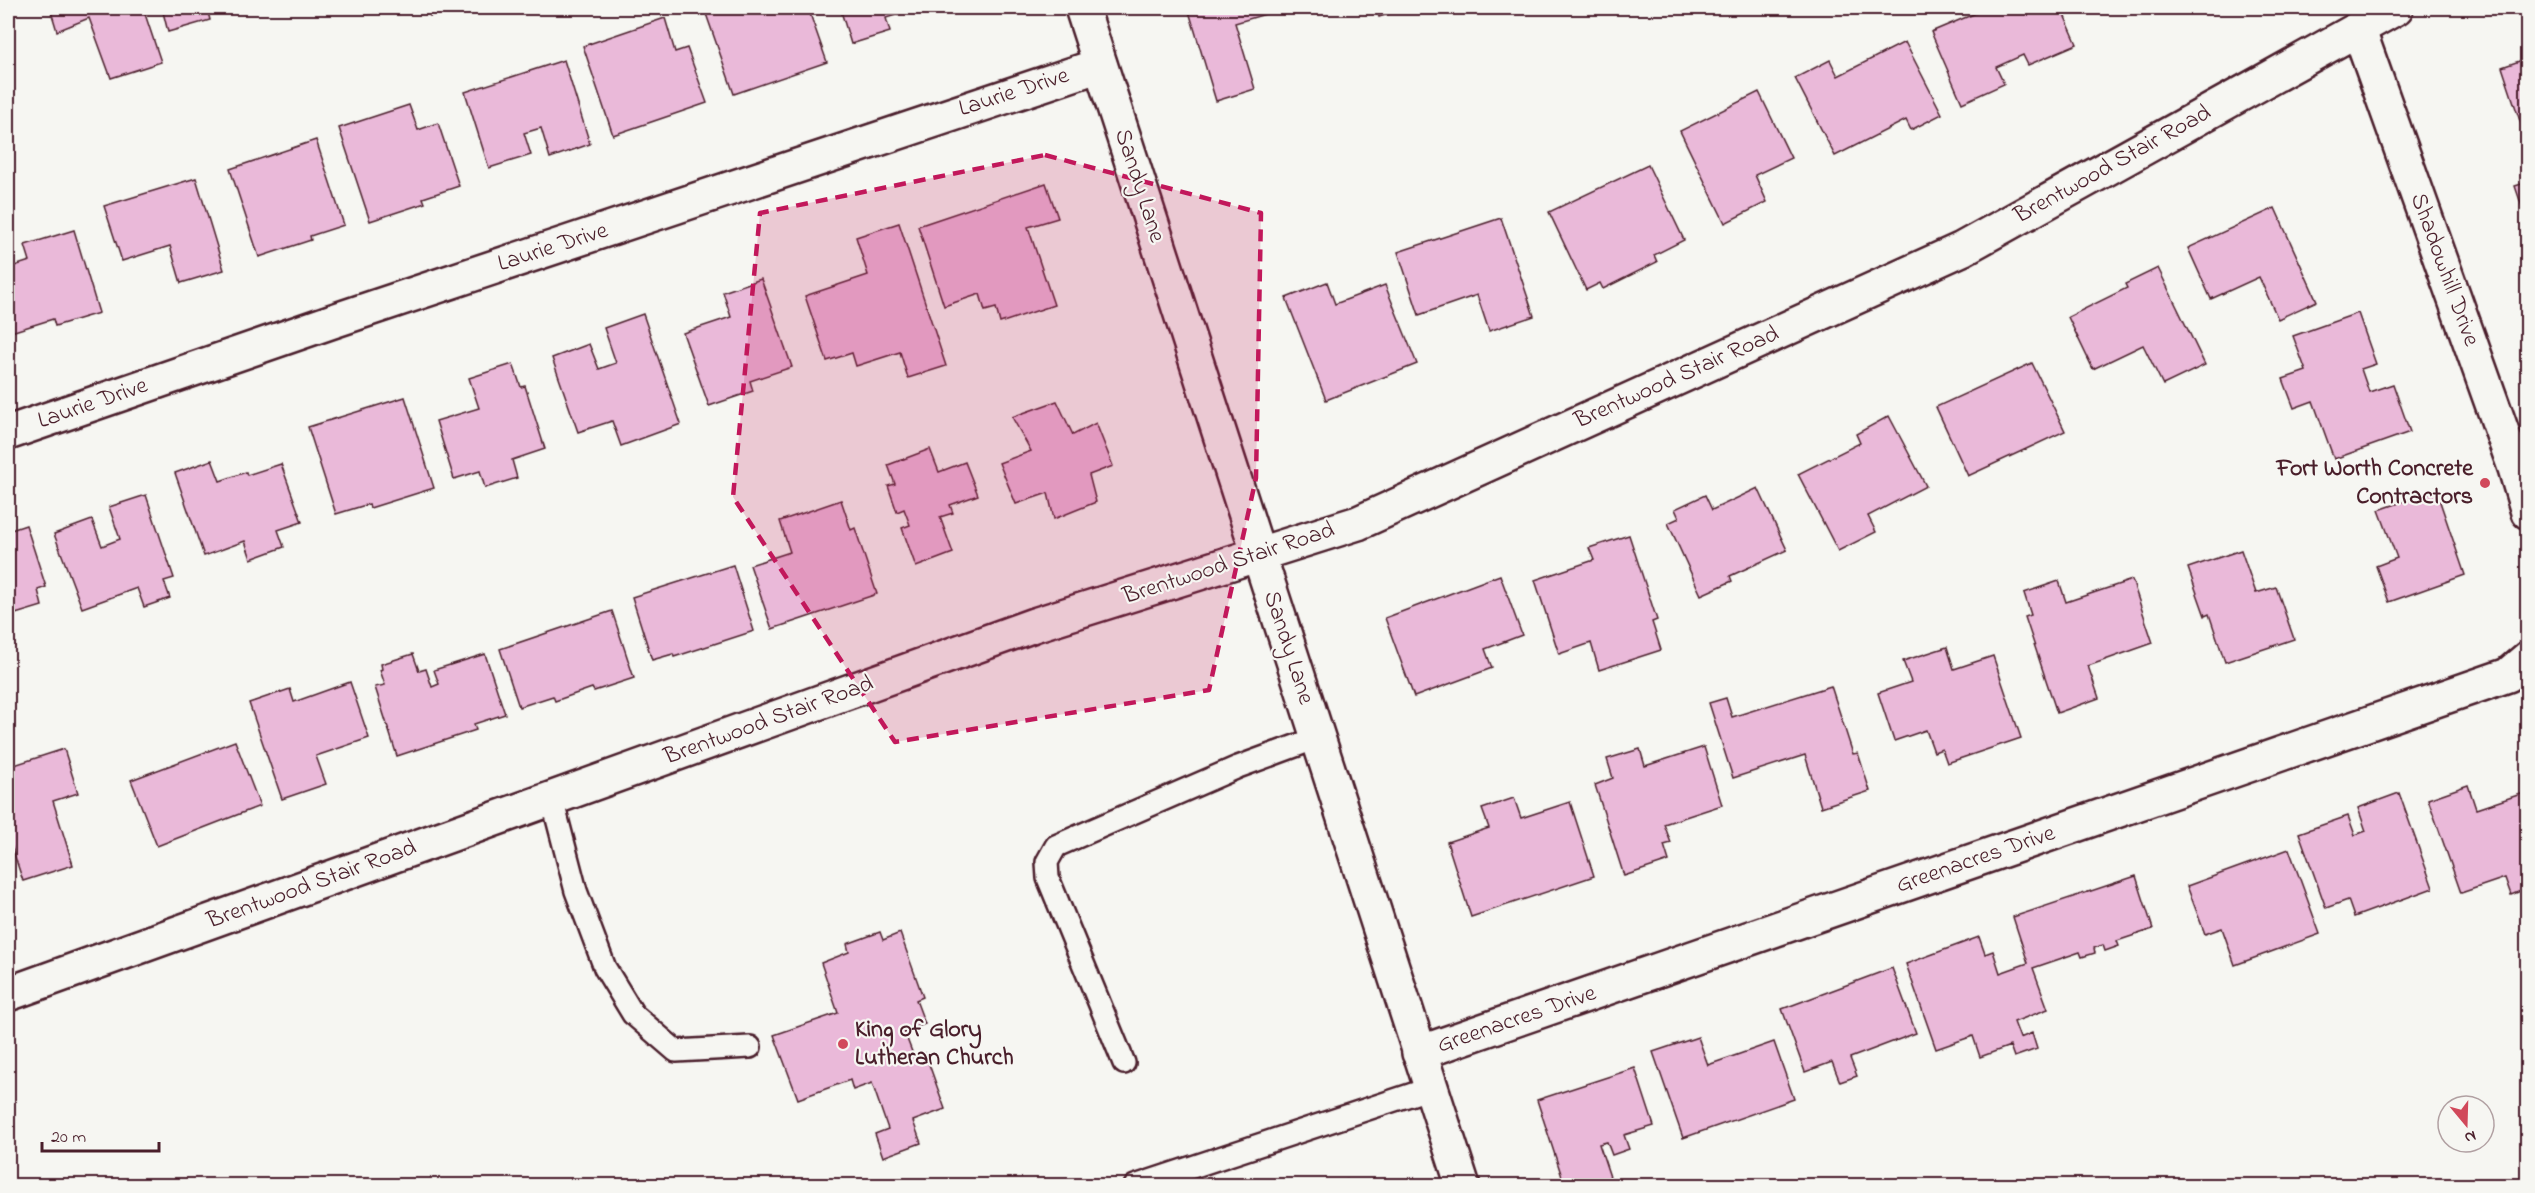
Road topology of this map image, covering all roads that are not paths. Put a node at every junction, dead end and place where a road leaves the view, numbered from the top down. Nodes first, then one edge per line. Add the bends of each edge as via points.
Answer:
1 (1082, 8) edge
2 (2396, 8) edge
3 (2358, 28) junction
4 (1100, 65) junction
5 (8, 434) edge
6 (2528, 512) edge
7 (1258, 556) junction
8 (2528, 658) edge
9 (1317, 738) junction
10 (552, 799) junction
11 (8, 994) edge
12 (750, 1047) dead end
13 (1419, 1053) junction
14 (1124, 1063) dead end
15 (1431, 1088) junction
16 (1135, 1185) edge
17 (1462, 1185) edge

1 - 4 street, Sandy Lane
2 - 3 street, Brentwood Stair Road
3 - 6 street, Shadowhill Drive
3 - 7 street, Brentwood Stair Road via 1962,249 1358,523
4 - 5 street, Laurie Drive via 333,321
4 - 7 street, Sandy Lane
7 - 9 street, Sandy Lane
7 - 10 street, Brentwood Stair Road via 1034,625
8 - 13 street, Greenacres Drive via 2508,675
9 - 13 street, Sandy Lane
9 - 14 lane via 1238,767 1056,846 1047,862 1048,878
10 - 11 street, Brentwood Stair Road
10 - 12 lane via 576,891 605,968 633,1014 676,1051
13 - 15 street, Sandy Lane
15 - 16 lane
15 - 17 street, Sandy Lane

